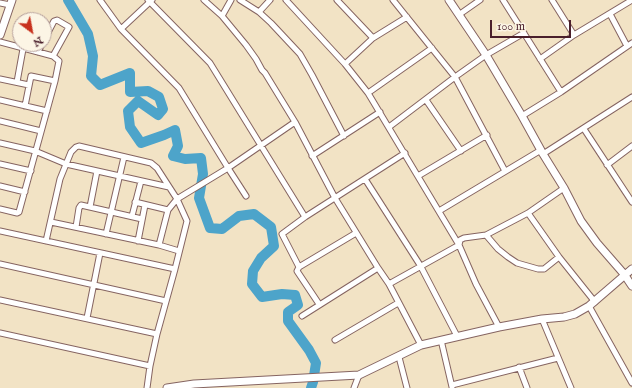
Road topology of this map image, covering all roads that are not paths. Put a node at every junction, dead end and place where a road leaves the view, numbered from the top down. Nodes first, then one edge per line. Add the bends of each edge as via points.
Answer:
1 (100, 0) edge
2 (150, 0) edge
3 (204, 0) edge
4 (231, 0) edge
5 (240, 0) edge
6 (270, 0) edge
7 (286, 0) edge
8 (337, 0) edge
9 (393, 0) edge
10 (449, 0) edge
11 (480, 0) edge
12 (503, 0) edge
13 (632, 0) edge
14 (554, 1) edge
15 (0, 3) edge
16 (11, 3) edge
17 (259, 12) junction
18 (460, 14) junction
19 (610, 14) junction
20 (222, 16) junction
21 (407, 17) junction
22 (52, 25) edge
23 (1, 27) edge
24 (121, 29) junction
25 (524, 33) junction
26 (0, 35) edge
27 (574, 35) junction
28 (372, 38) junction
29 (0, 42) edge
30 (632, 43) edge
31 (12, 46) edge
32 (627, 46) junction
33 (432, 48) junction
34 (22, 52) edge
35 (38, 52) edge
36 (486, 55) junction
37 (53, 56) junction
38 (540, 58) junction
39 (345, 64) junction
40 (455, 77) junction
41 (0, 79) edge
42 (55, 81) junction
43 (17, 82) junction
44 (29, 85) junction
45 (561, 92) junction
46 (368, 93) junction
47 (632, 97) edge
48 (0, 100) edge
49 (426, 100) junction
50 (25, 106) junction
51 (46, 111) junction
52 (380, 112) junction
53 (522, 116) junction
54 (0, 122) edge
55 (295, 122) junction
56 (390, 127) junction
57 (584, 129) junction
58 (41, 131) junction
59 (344, 136) junction
60 (487, 136) junction
61 (0, 142) edge
62 (261, 146) junction
63 (632, 146) edge
64 (35, 151) junction
65 (461, 151) junction
66 (542, 152) junction
67 (405, 153) junction
68 (312, 156) junction
69 (124, 157) junction
70 (0, 164) edge
71 (66, 164) junction
72 (607, 165) junction
73 (228, 168) junction
74 (31, 171) junction
75 (97, 171) junction
76 (505, 171) junction
77 (119, 176) junction
78 (418, 176) junction
79 (365, 179) junction
80 (141, 181) junction
81 (0, 186) edge
82 (169, 187) junction
83 (564, 188) junction
84 (25, 192) junction
85 (246, 196) dead end
86 (335, 198) junction
87 (177, 199) junction
88 (135, 202) junction
89 (632, 202) edge
90 (145, 205) junction
91 (90, 207) junction
92 (0, 209) edge
93 (168, 210) junction
94 (439, 211) junction
95 (111, 212) junction
96 (528, 213) junction
97 (132, 216) junction
98 (305, 217) junction
99 (142, 219) junction
100 (50, 222) junction
101 (76, 227) junction
102 (0, 231) edge
103 (356, 233) junction
104 (106, 234) junction
105 (486, 235) junction
106 (46, 241) junction
107 (138, 241) junction
108 (159, 245) junction
109 (459, 245) junction
110 (179, 251) junction
111 (100, 253) junction
112 (559, 257) junction
113 (0, 264) edge
114 (420, 265) junction
115 (299, 267) junction
116 (378, 268) junction
117 (175, 269) junction
118 (632, 269) edge
119 (624, 274) junction
120 (389, 284) junction
121 (94, 285) junction
122 (632, 286) edge
123 (0, 300) edge
124 (166, 301) junction
125 (398, 303) junction
126 (319, 304) junction
127 (592, 304) junction
128 (302, 316) dead end
129 (87, 318) junction
130 (542, 319) junction
131 (499, 327) junction
132 (0, 333) edge
133 (157, 334) junction
134 (457, 336) junction
135 (335, 340) dead end
136 (441, 340) junction
137 (421, 346) junction
138 (399, 357) junction
139 (558, 358) junction
140 (150, 366) junction
141 (519, 367) junction
142 (359, 375) junction
143 (632, 383) edge
144 (221, 385) edge
145 (452, 387) edge
146 (147, 388) edge
147 (167, 388) edge
148 (354, 388) edge
149 (408, 388) edge
150 (527, 388) edge
151 (571, 388) edge

1 - 24 street
2 - 24 street
2 - 62 street via 205,57
3 - 20 street
4 - 20 street
5 - 17 street
6 - 17 street
7 - 39 street
8 - 28 street
9 - 21 street
10 - 18 street
11 - 18 street
12 - 25 street
13 - 19 street
14 - 27 street
15 - 16 street
16 - 23 street
17 - 59 street via 300,54
18 - 36 street
19 - 27 street
19 - 32 street
20 - 55 street via 256,59
21 - 28 street
21 - 33 street
22 - 37 street via 57,20 68,27
23 - 26 street
24 - 73 street via 179,88
25 - 36 street
25 - 38 street
27 - 38 street
28 - 39 street
29 - 31 street
30 - 32 street
32 - 45 street
33 - 40 street
33 - 46 street
34 - 43 street
35 - 37 street
36 - 40 street
36 - 53 street
37 - 42 street via 59,61
38 - 45 street
39 - 46 street
40 - 49 street
40 - 60 street
41 - 43 street
42 - 44 street via 31,76
42 - 51 street
43 - 44 street
44 - 50 street
45 - 53 street
46 - 52 street
47 - 57 street
48 - 50 street
49 - 56 street
49 - 65 street
50 - 51 street
51 - 58 street
52 - 56 street
52 - 59 street
53 - 66 street
54 - 58 street
55 - 62 street
55 - 68 street
56 - 67 street
57 - 66 street
57 - 72 street
58 - 64 street
59 - 68 street
60 - 65 street
60 - 76 street
61 - 64 street
62 - 73 street
62 - 98 street
63 - 72 street
64 - 71 street
64 - 74 street
65 - 78 street
66 - 76 street
66 - 83 street
67 - 78 street
67 - 79 street
68 - 86 street
69 - 71 street via 79,146 71,152
69 - 77 street
69 - 82 street via 151,163
70 - 74 street
71 - 75 street
71 - 100 street
72 - 89 street
73 - 85 street
73 - 87 street
74 - 84 street
75 - 77 street
75 - 91 street
76 - 94 street
77 - 80 street
77 - 95 street
78 - 94 street
79 - 86 street
79 - 114 street
80 - 82 street
80 - 88 street
81 - 84 street
82 - 87 street
83 - 96 street
83 - 119 street via 581,221
84 - 92 street via 19,212
86 - 98 street
86 - 103 street
87 - 93 street
87 - 110 street via 187,221
88 - 90 street
88 - 97 street
90 - 93 street
90 - 99 street
91 - 95 street
91 - 101 street via 79,206
93 - 108 street
94 - 109 street
95 - 97 street
95 - 104 street
96 - 105 street
96 - 112 street
97 - 99 street
98 - 115 street via 282,234
99 - 107 street
100 - 101 street
100 - 106 street
101 - 104 street
102 - 106 street
103 - 115 street
103 - 116 street
104 - 107 street
105 - 109 street via 464,238 460,240
105 - 112 street via 508,257 538,269 544,269
106 - 111 street
107 - 108 street
108 - 110 street
109 - 114 street
109 - 131 street
110 - 117 street
111 - 117 street
111 - 121 street
112 - 127 street
113 - 121 street
114 - 120 street
114 - 134 street
115 - 126 street via 297,271
116 - 120 street
116 - 126 street
117 - 124 street
118 - 119 street
119 - 122 street
119 - 127 street
120 - 125 street
121 - 124 street
121 - 129 street
123 - 129 street
124 - 133 street
125 - 135 street
125 - 137 street
126 - 128 street
127 - 130 street via 575,314
127 - 143 street
129 - 133 street
130 - 131 street
130 - 139 street
131 - 134 street
132 - 140 street
133 - 140 street
134 - 136 street
136 - 137 street
136 - 145 street
137 - 138 street
138 - 142 street
138 - 149 street
139 - 141 street
139 - 151 street
140 - 146 street
141 - 145 street
141 - 150 street
142 - 144 street
142 - 148 street
144 - 147 street via 194,384

